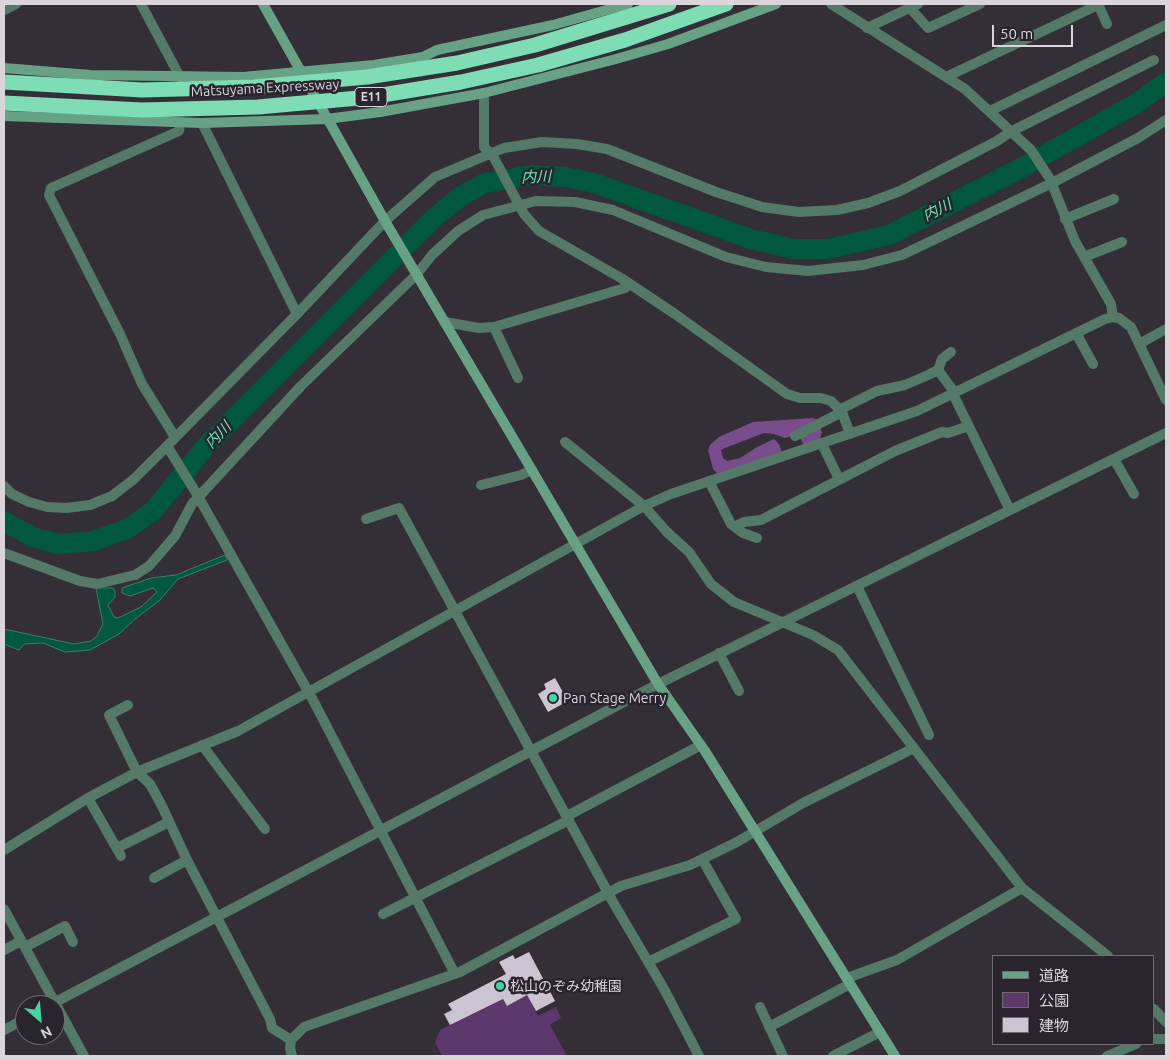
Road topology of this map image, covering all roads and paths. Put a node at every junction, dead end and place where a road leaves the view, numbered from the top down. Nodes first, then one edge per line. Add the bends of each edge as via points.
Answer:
1 (16, 4) edge
2 (141, 4) edge
3 (262, 4) edge
4 (628, 4) edge
5 (669, 4) edge
6 (726, 4) edge
7 (776, 4) edge
8 (831, 4) edge
9 (980, 4) edge
10 (1099, 4) edge
11 (914, 6) edge
12 (4, 10) edge
13 (1108, 24) dead end
14 (1166, 25) edge
15 (867, 28) junction
16 (1154, 60) dead end
17 (4, 68) edge
18 (303, 71) junction
19 (180, 77) junction
20 (946, 77) junction
21 (4, 82) edge
22 (484, 93) junction
23 (4, 102) edge
24 (990, 111) junction
25 (4, 116) edge
26 (327, 119) junction
27 (1166, 120) edge
28 (180, 123) junction
29 (202, 123) junction
30 (1014, 133) junction
31 (492, 154) junction
32 (1051, 181) junction
33 (1114, 199) dead end
34 (518, 203) junction
35 (1065, 218) junction
36 (387, 223) junction
37 (1122, 242) dead end
38 (1084, 258) junction
39 (416, 272) junction
40 (630, 284) junction
41 (298, 314) junction
42 (1113, 317) junction
43 (445, 322) junction
44 (494, 327) junction
45 (1166, 329) edge
46 (1076, 333) junction
47 (1139, 344) junction
48 (951, 352) dead end
49 (1093, 364) dead end
50 (938, 370) junction
51 (518, 378) dead end
52 (954, 394) junction
53 (1166, 400) edge
54 (842, 411) junction
55 (969, 426) junction
56 (1166, 433) edge
57 (850, 434) junction
58 (794, 436) dead end
59 (175, 437) junction
60 (565, 442) dead end
61 (822, 444) junction
62 (169, 448) junction
63 (1114, 459) junction
64 (532, 470) junction
65 (839, 479) junction
66 (709, 481) junction
67 (481, 485) dead end
68 (4, 486) edge
69 (196, 494) junction
70 (1134, 494) dead end
71 (644, 506) junction
72 (1010, 510) junction
73 (366, 519) dead end
74 (736, 526) junction
75 (757, 538) dead end
76 (575, 543) junction
77 (4, 553) edge
78 (856, 586) junction
79 (454, 610) junction
80 (779, 623) junction
81 (719, 653) junction
82 (658, 684) junction
83 (307, 691) junction
84 (739, 691) dead end
85 (128, 705) dead end
86 (930, 734) dead end
87 (701, 745) junction
88 (202, 746) junction
89 (914, 748) junction
90 (532, 751) junction
91 (137, 772) junction
92 (88, 798) junction
93 (568, 818) junction
94 (169, 822) junction
95 (265, 829) dead end
96 (755, 830) junction
97 (380, 831) junction
98 (4, 850) edge
99 (702, 859) junction
100 (187, 860) junction
101 (154, 878) dead end
102 (1022, 888) junction
103 (608, 893) junction
104 (415, 898) junction
105 (4, 909) edge
106 (383, 914) dead end
107 (218, 917) junction
108 (73, 942) dead end
109 (23, 944) junction
110 (4, 950) edge
111 (1107, 955) edge
112 (648, 962) junction
113 (455, 974) junction
114 (848, 981) junction
115 (48, 995) edge
116 (65, 997) edge
117 (760, 1007) dead end
118 (1155, 1010) edge
119 (1166, 1022) edge
120 (65, 1025) edge
121 (769, 1027) junction
122 (880, 1032) junction
123 (292, 1040) junction
124 (1134, 1045) edge
125 (847, 1053) edge
126 (1122, 1053) edge
127 (84, 1056) edge
128 (292, 1056) edge
129 (699, 1056) edge
130 (783, 1056) edge
131 (833, 1056) edge
132 (895, 1056) edge
133 (1107, 1056) edge

1 - 12 street
2 - 19 street
3 - 18 street
4 - 18 street via 553,25 437,50 423,57
5 - 21 highway, Matsuyama Expressway / E11, bridge via 535,46 367,77 254,87 142,90
6 - 23 highway, Matsuyama Expressway / E11, bridge via 625,40 538,65 370,97 258,107 142,110
7 - 22 street via 668,44
8 - 15 street
9 - 11 street via 928,28
10 - 13 street
10 - 20 street
11 - 15 street
14 - 24 street
15 - 20 street
16 - 30 street
17 - 19 street via 91,75
18 - 19 street via 243,77
18 - 26 street
20 - 24 street
22 - 26 street
22 - 31 street via 482,138 484,147
24 - 30 street
25 - 28 street
26 - 29 street
26 - 36 street
27 - 32 street via 1138,138
28 - 29 street
28 - 59 street via 179,131 51,188 49,195 142,384
29 - 41 street
30 - 31 street via 868,204 799,212 762,207 716,192 607,149 542,142 504,148
30 - 32 street via 1042,164
31 - 34 street
31 - 36 street via 436,177
32 - 34 street via 902,254 862,265 808,271 766,267 726,257 613,210 575,202
32 - 35 street
33 - 35 street
34 - 39 street via 483,215 458,230
34 - 40 street via 539,231
35 - 38 street
36 - 39 street
36 - 41 street
37 - 38 street
38 - 42 street via 1111,304
39 - 43 street
39 - 69 street
40 - 44 street
40 - 54 street via 786,394 831,401
41 - 59 street
42 - 46 street
42 - 47 street via 1125,322
43 - 44 street via 479,328
43 - 64 street
44 - 51 street
45 - 47 street
46 - 49 street
46 - 52 street
47 - 53 street
48 - 50 street via 942,359
50 - 52 street
50 - 54 street via 905,385 876,390
52 - 55 street
52 - 57 street via 917,412
54 - 57 street
54 - 58 street
55 - 65 street via 948,434 942,432 895,451
55 - 72 street
56 - 63 street
57 - 61 street
59 - 62 street
60 - 71 street
61 - 65 street
61 - 66 street
62 - 68 street via 112,496 90,505 47,507 28,502
62 - 69 street
63 - 70 street
63 - 72 street
64 - 67 street
64 - 76 street
65 - 74 street via 760,520
66 - 71 street
66 - 74 street
69 - 77 street via 174,536 149,566 116,581 97,584 80,581
69 - 83 street
71 - 76 street
71 - 80 street via 689,552 710,584 734,602
72 - 78 street
73 - 79 street via 399,508
74 - 75 street via 743,533
76 - 79 street
76 - 82 street
78 - 80 street
78 - 86 street
79 - 83 street
79 - 90 street
80 - 81 street
80 - 89 street via 813,635 838,650
81 - 82 street
81 - 84 street
82 - 87 street
82 - 90 street
83 - 88 street via 238,730
83 - 97 street
85 - 91 street via 109,715
87 - 93 street
87 - 96 street
88 - 91 street
88 - 95 street
89 - 96 street
89 - 102 street
90 - 93 street
90 - 97 street
91 - 92 street
91 - 94 street via 150,784
92 - 94 street via 119,852
92 - 98 street
93 - 103 street
93 - 104 street
94 - 100 street
96 - 99 street
96 - 114 street
97 - 104 street
97 - 107 street
99 - 103 street
99 - 112 street via 736,919
100 - 101 street
100 - 107 street
102 - 111 street
102 - 114 street via 897,960
103 - 112 street
103 - 113 street
104 - 106 street
104 - 113 street
105 - 109 street
107 - 116 street
107 - 123 street via 272,1028
108 - 109 street via 65,926
109 - 110 street
109 - 115 street
112 - 129 street
113 - 123 street via 316,1022 304,1027
114 - 121 street
114 - 122 street
117 - 121 street
118 - 119 street
120 - 127 street
121 - 130 street
122 - 125 street
122 - 132 street
123 - 128 street
124 - 126 street
125 - 131 street
126 - 133 street

